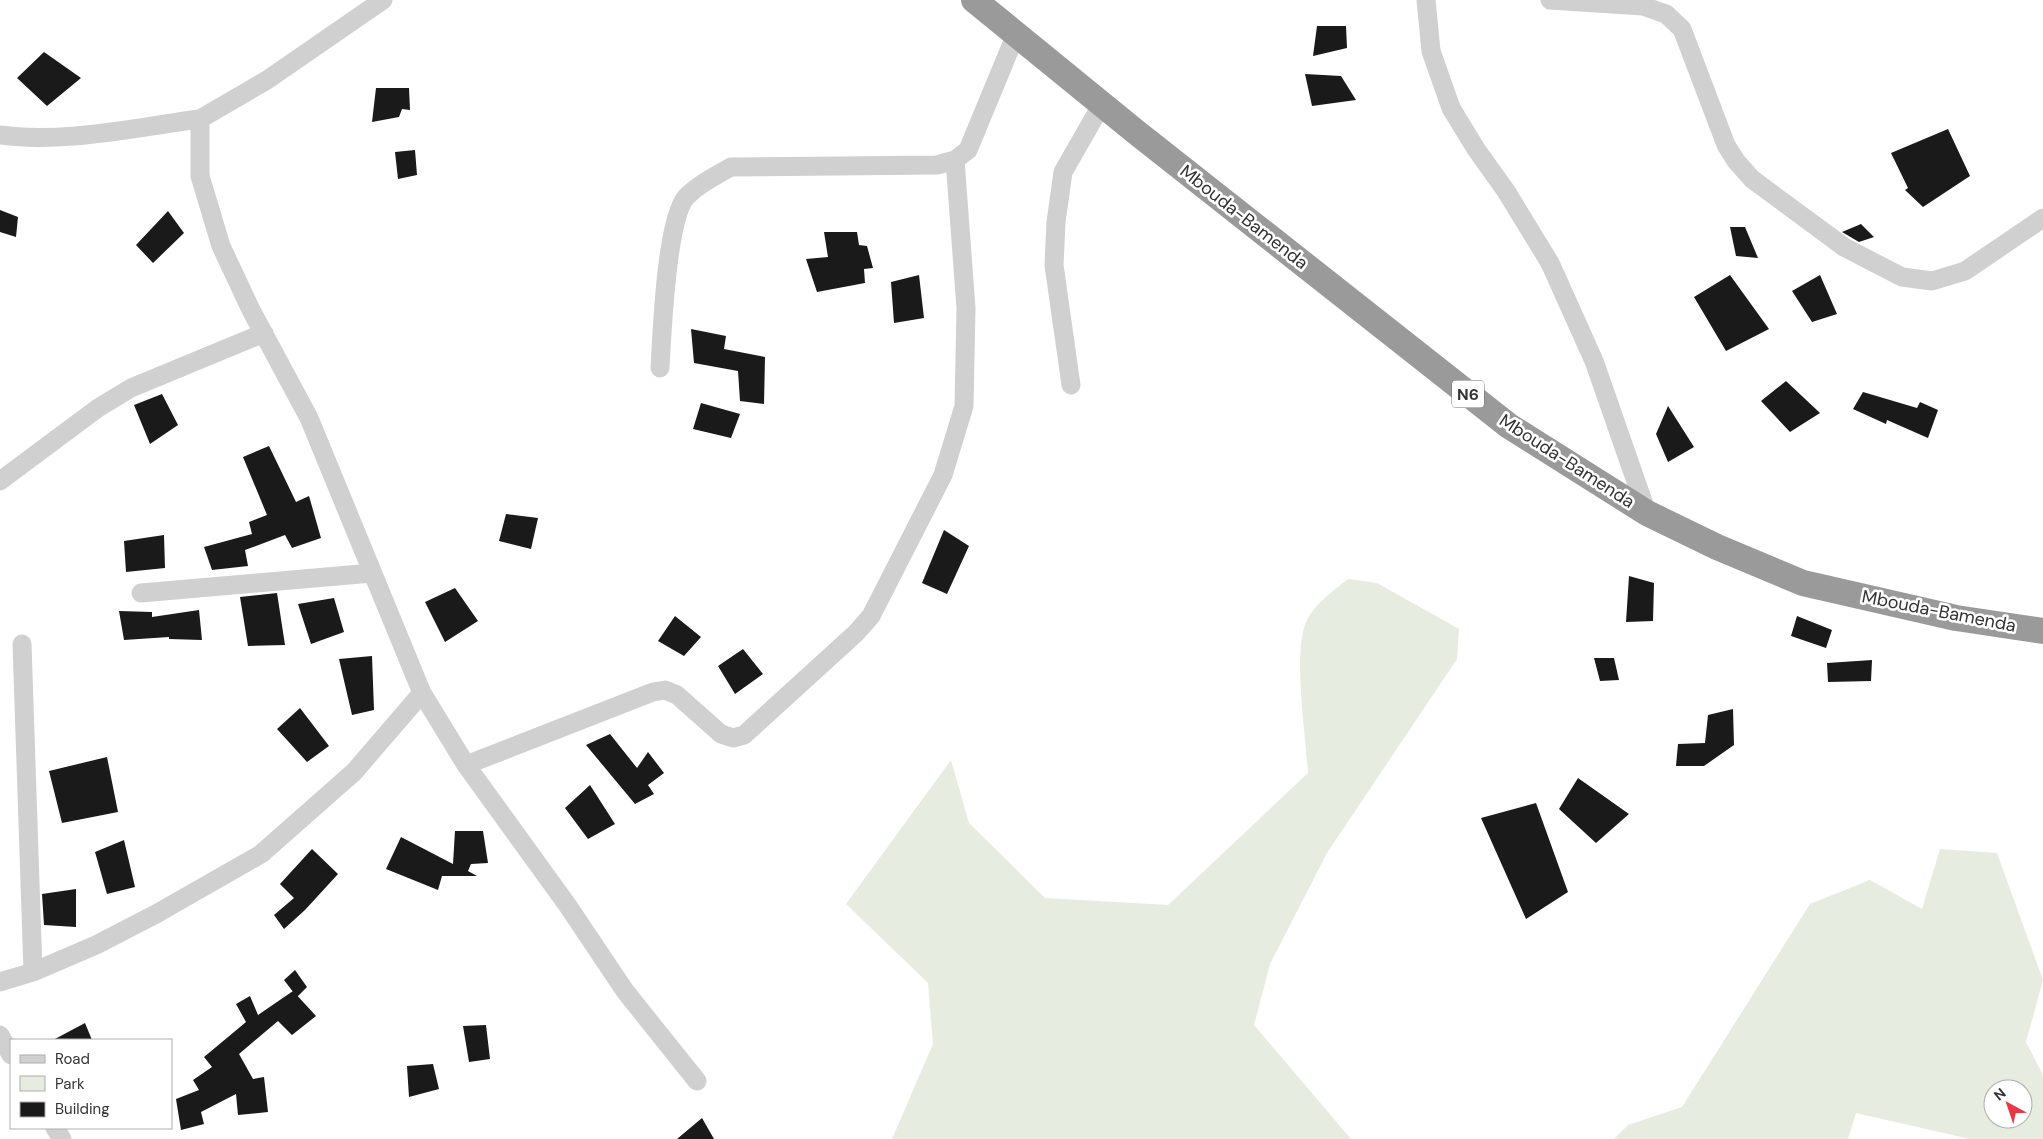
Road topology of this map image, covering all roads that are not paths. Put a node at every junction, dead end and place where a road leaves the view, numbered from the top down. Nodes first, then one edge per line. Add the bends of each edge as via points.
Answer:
1 (383, 0) edge
2 (974, 0) edge
3 (1426, 0) edge
4 (1434, 0) edge
5 (1550, 0) edge
6 (1016, 34) junction
7 (1102, 104) junction
8 (200, 119) junction
9 (0, 135) edge
10 (955, 160) junction
11 (2043, 218) edge
12 (264, 333) junction
13 (660, 368) dead end
14 (1071, 385) dead end
15 (0, 481) edge
16 (1647, 513) junction
17 (372, 572) junction
18 (141, 593) dead end
19 (2043, 631) edge
20 (22, 644) dead end
21 (422, 693) junction
22 (466, 765) junction
23 (33, 972) junction
24 (0, 982) edge
25 (0, 1034) edge
26 (10, 1053) edge
27 (697, 1081) dead end

1 - 8 street via 267,80
2 - 6 highway, Mbouda-Bamenda / N6
3 - 4 street
3 - 16 street via 1431,51 1451,108 1550,263 1594,362
5 - 11 street via 1644,6 1666,14 1682,29 1726,145 1752,179 1844,247 1902,277 1932,282 1965,270
6 - 7 highway, Mbouda-Bamenda / N6
6 - 10 street via 968,150
7 - 14 street via 1064,172 1056,222 1054,265
7 - 16 highway, Mbouda-Bamenda / N6 via 1509,426
8 - 9 street via 71,136 25,138
8 - 12 street via 200,176 221,246
10 - 13 street via 937,165 731,167 703,182 685,199 677,218 670,254
10 - 22 street via 966,308 964,406 943,475 871,616 744,735 732,738 721,734 677,695 665,690
12 - 15 street via 131,388 98,408
12 - 17 street via 309,418
16 - 19 highway, Mbouda-Bamenda / N6 via 1803,583 1956,618
17 - 18 street
17 - 21 street
20 - 23 street
21 - 22 street
21 - 23 street via 354,772 261,854 156,914
22 - 27 street via 626,992
23 - 24 street
25 - 26 street

